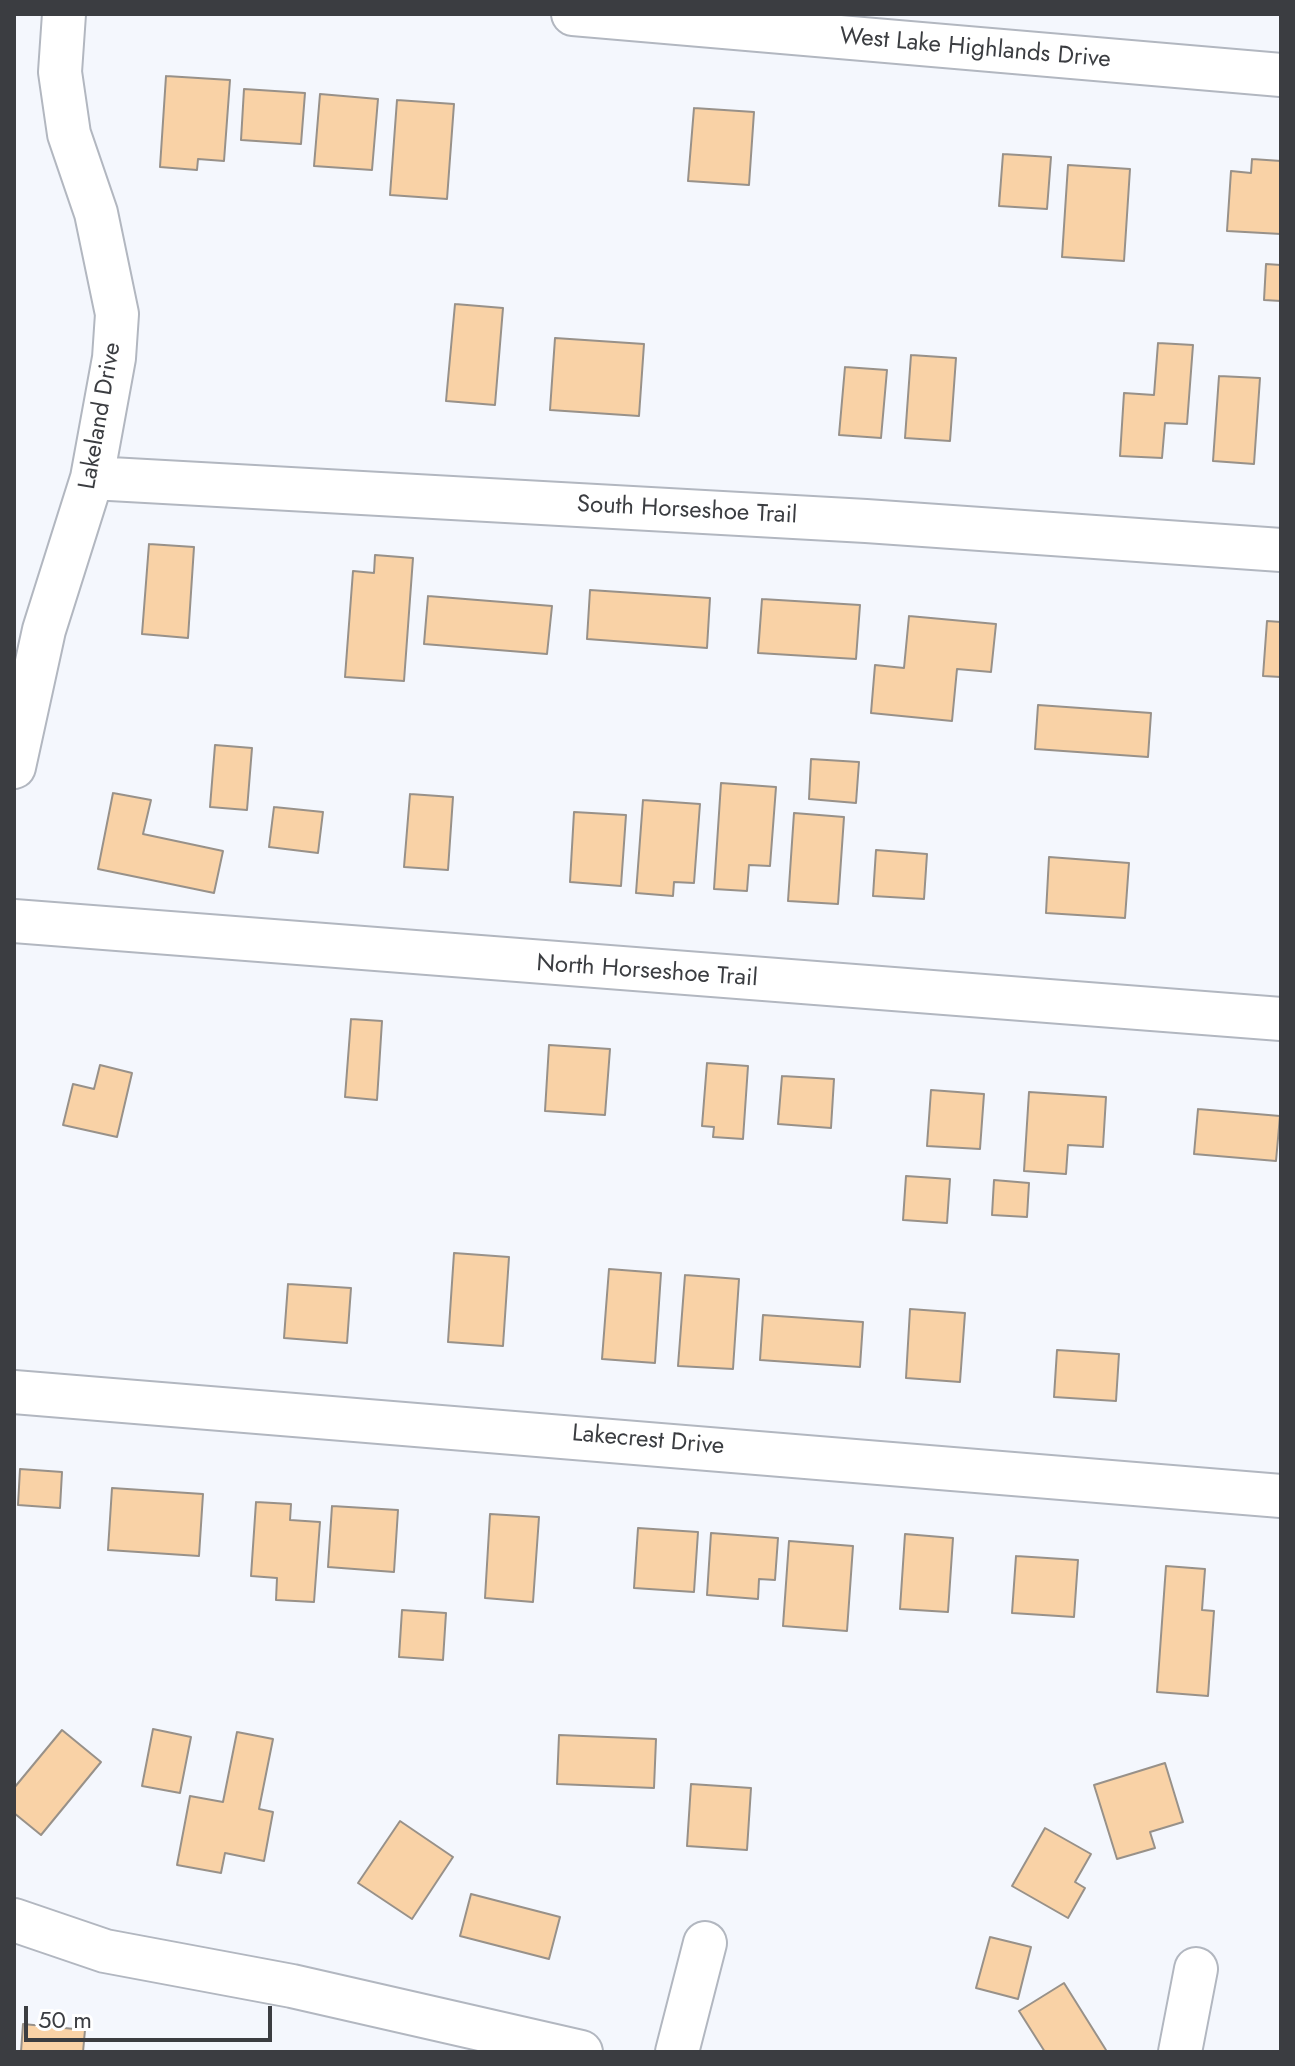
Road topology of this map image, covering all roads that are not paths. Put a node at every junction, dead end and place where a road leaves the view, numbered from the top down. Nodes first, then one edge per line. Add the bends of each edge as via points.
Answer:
1 (64, 14) edge
2 (573, 14) edge
3 (1281, 75) edge
4 (92, 478) junction
5 (1281, 550) edge
6 (14, 767) edge
7 (14, 921) edge
8 (1281, 1019) edge
9 (14, 1392) edge
10 (1281, 1496) edge
11 (14, 1920) edge
12 (705, 1943) dead end
13 (1196, 1969) dead end
14 (581, 2052) edge
15 (677, 2052) edge
16 (1180, 2052) edge

1 - 4 street, Lakeland Drive via 60,72 69,134 96,213 117,314
2 - 3 street, West Lake Highlands Drive
4 - 5 street, South Horseshoe Trail
4 - 6 street, Lakeland Drive via 44,630
7 - 8 street, North Horseshoe Trail
9 - 10 street, Lakecrest Drive
11 - 14 street via 105,1951 292,1986
12 - 15 street
13 - 16 street

